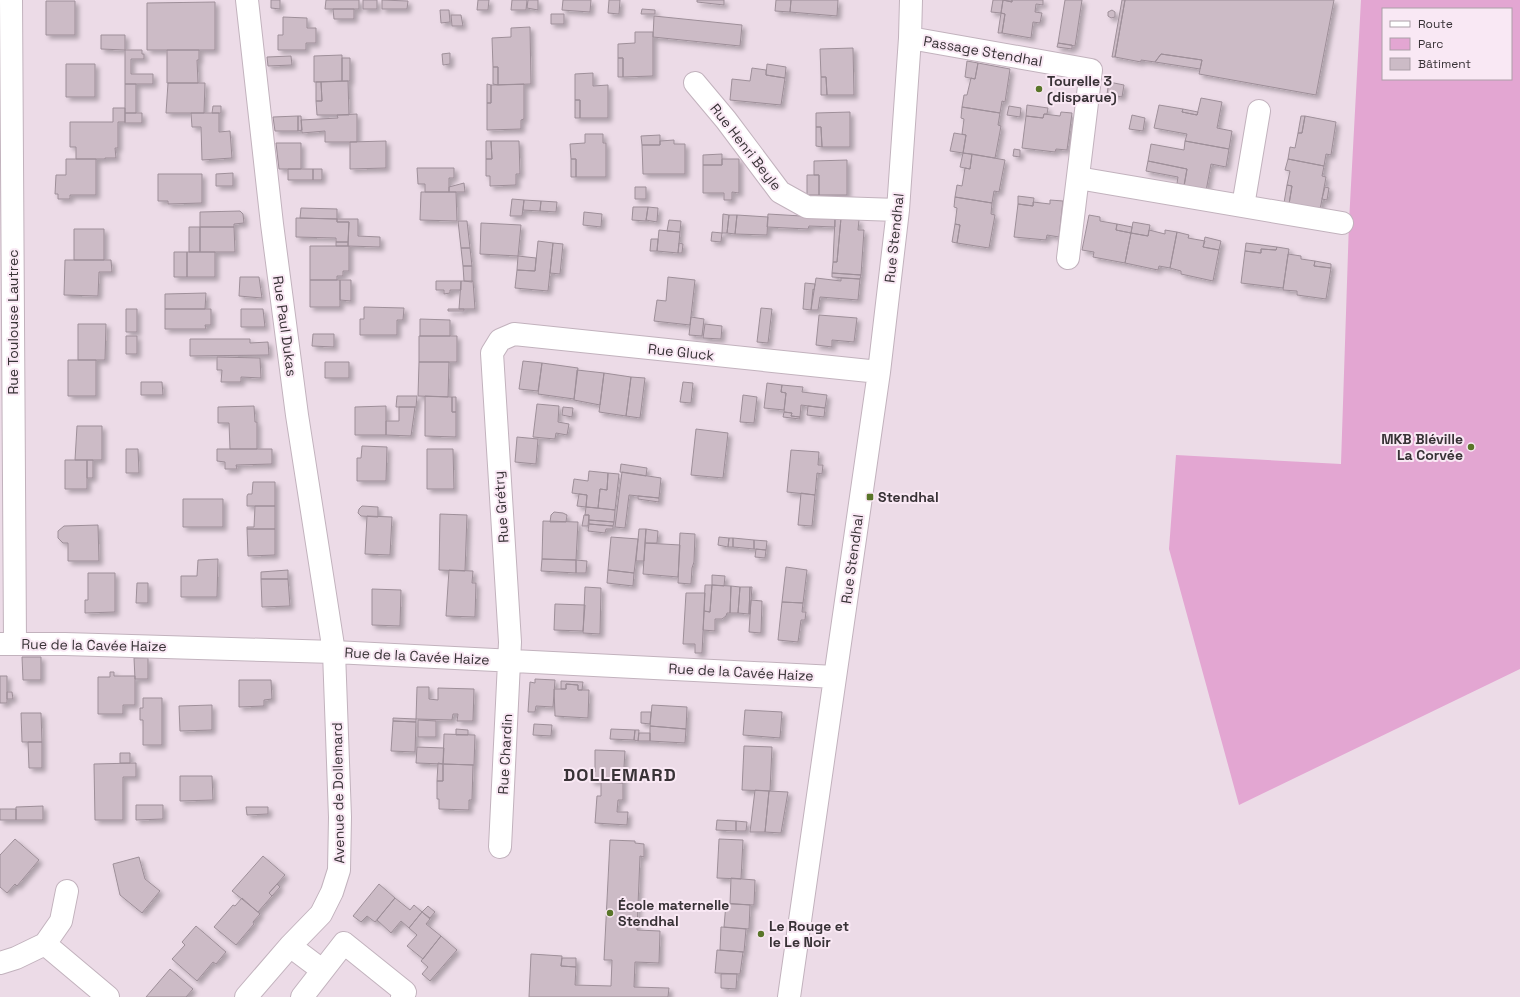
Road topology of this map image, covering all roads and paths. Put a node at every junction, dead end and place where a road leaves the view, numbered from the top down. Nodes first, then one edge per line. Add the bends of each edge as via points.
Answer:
1 (10, 0) edge
2 (247, 0) edge
3 (911, 0) edge
4 (910, 38) junction
5 (696, 83) dead end
6 (1259, 111) dead end
7 (1078, 178) junction
8 (1243, 206) junction
9 (898, 210) junction
10 (1342, 223) dead end
11 (1068, 258) dead end
12 (492, 353) joint
13 (879, 372) junction
14 (7, 531) edge
15 (8, 644) edge
16 (334, 652) junction
17 (509, 661) junction
18 (834, 677) junction
19 (500, 847) dead end
20 (66, 891) dead end
21 (46, 944) junction
22 (290, 946) junction
23 (0, 963) edge
24 (322, 970) junction
25 (108, 997) edge
26 (246, 997) edge
27 (302, 997) edge
28 (402, 997) edge
29 (789, 997) edge

1 - 14 street, Rue Toulouse Lautrec
2 - 16 street, Rue Paul Dukas via 270,211 297,415
3 - 4 street, Rue Stendhal
4 - 7 street, Passage Stendhal via 1092,70
4 - 9 street, Rue Stendhal
5 - 9 street, Rue Henri Beyle via 780,192 808,207
6 - 8 street
7 - 8 street
7 - 11 street, Passage Stendhal
8 - 10 street
9 - 13 street, Rue Stendhal
12 - 13 street, Rue Gluck via 500,340 514,334
12 - 17 street, Rue Grétry
13 - 18 street, Rue Stendhal
14 - 15 street, Rue Toulouse Lautrec
15 - 16 street, Rue de la Cavée Haize
16 - 17 street, Rue de la Cavée Haize
16 - 22 street, Avenue de Dollemard via 340,817 339,870 321,914
17 - 18 street, Rue de la Cavée Haize
17 - 19 street, Rue Chardin
18 - 29 street, Rue Stendhal
20 - 21 street via 61,921
21 - 23 street
21 - 25 street
22 - 24 street
22 - 26 street, Avenue de Dollemard
24 - 27 street
24 - 28 street via 344,943 406,992

